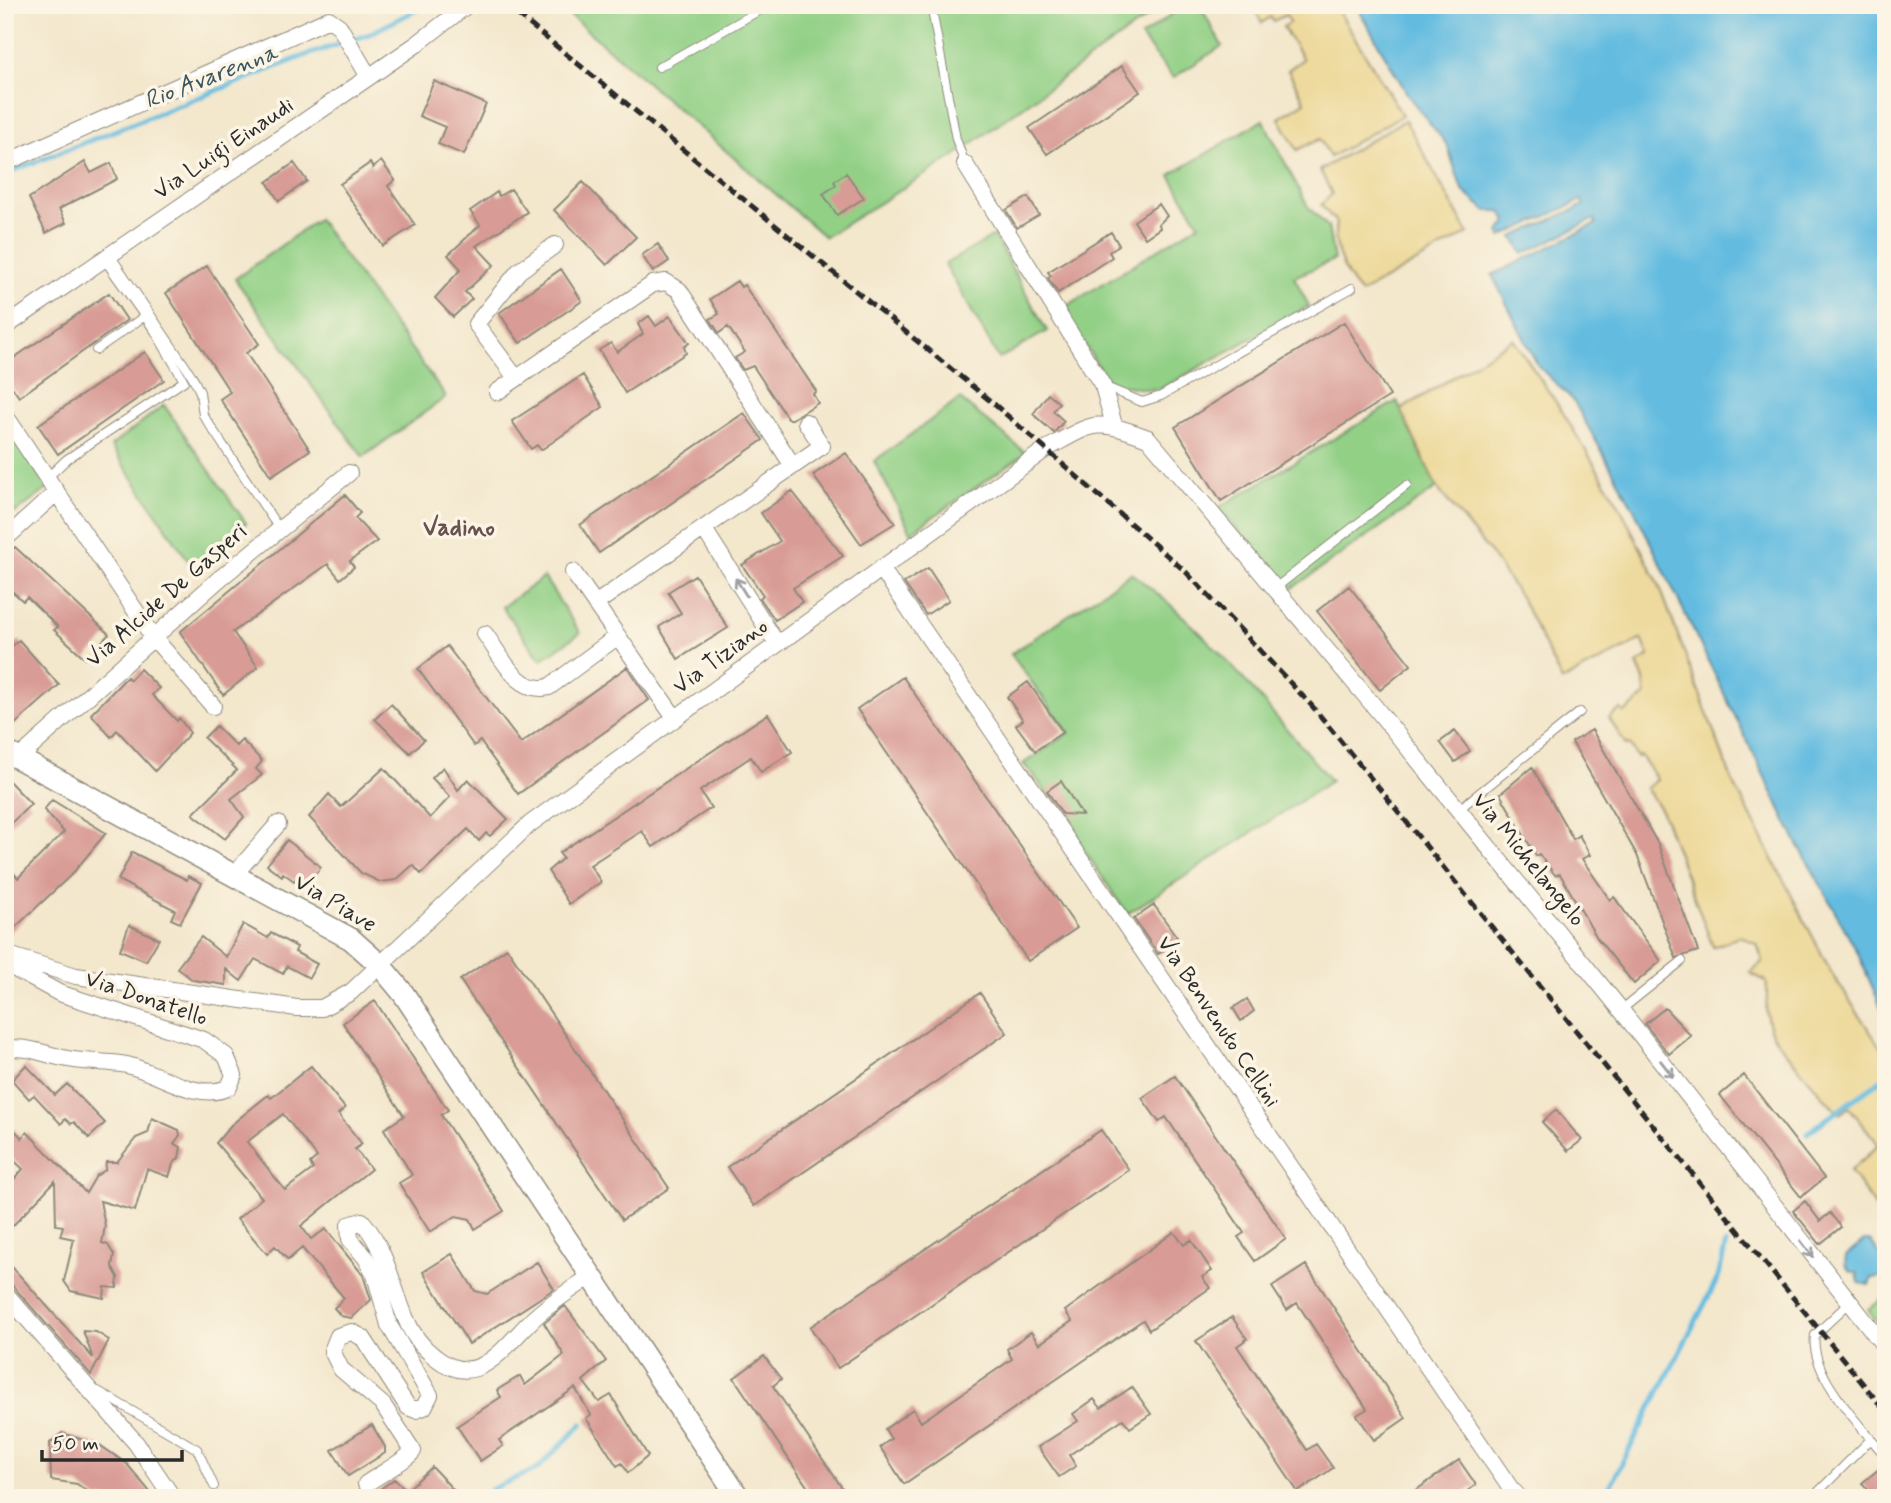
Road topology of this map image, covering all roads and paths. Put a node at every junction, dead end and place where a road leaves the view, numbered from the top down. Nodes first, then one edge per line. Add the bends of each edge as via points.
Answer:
1 (467, 5) edge
2 (769, 5) edge
3 (931, 5) edge
4 (659, 67) dead end
5 (365, 71) junction
6 (5, 163) edge
7 (965, 164) joint
8 (555, 245) dead end
9 (107, 257) junction
10 (1352, 288) dead end
11 (145, 316) junction
12 (5, 327) edge
13 (96, 350) dead end
14 (516, 378) junction
15 (1103, 386) junction
16 (497, 392) dead end
17 (5, 415) edge
18 (806, 422) dead end
19 (1114, 425) junction
20 (793, 466) junction
21 (349, 473) dead end
22 (48, 477) junction
23 (1407, 485) dead end
24 (57, 492) junction
25 (704, 529) junction
26 (280, 530) junction
27 (5, 539) edge
28 (881, 568) junction
29 (573, 572) dead end
30 (1274, 589) junction
31 (596, 604) junction
32 (485, 634) dead end
33 (618, 636) junction
34 (153, 637) junction
35 (777, 645) junction
36 (213, 706) dead end
37 (1580, 712) dead end
38 (675, 718) junction
39 (12, 754) edge
40 (1458, 810) junction
41 (278, 824) dead end
42 (234, 875) junction
43 (5, 955) edge
44 (1682, 961) dead end
45 (379, 964) junction
46 (1623, 1013) junction
47 (5, 1049) edge
48 (591, 1276) junction
49 (5, 1293) edge
50 (1849, 1303) junction
51 (1886, 1348) edge
52 (80, 1380) junction
53 (1871, 1439) junction
54 (1886, 1457) edge
55 (366, 1484) dead end
56 (214, 1486) dead end
57 (173, 1498) edge
58 (739, 1498) edge
59 (1520, 1498) edge
60 (1812, 1498) edge

1 - 5 street, Via Luigi Einaudi
2 - 4 lane
3 - 7 lane via 956,139
5 - 6 street via 340,26 329,19
5 - 9 street, Via Luigi Einaudi
7 - 15 street
8 - 14 street via 519,271 476,324
9 - 11 lane
9 - 12 street, Via Luigi Einaudi
9 - 26 lane via 192,376 206,421
10 - 15 lane via 1161,396 1142,402
11 - 13 lane
11 - 22 lane via 184,381 67,459
14 - 16 street
14 - 20 street via 653,285 666,282 679,290
15 - 19 street
17 - 22 street
18 - 20 street via 822,446
19 - 28 street, Via Tiziano via 1090,425 1046,449
19 - 30 street, Via Michelangelo via 1148,438
20 - 25 street
21 - 26 street, Via Alcide De Gasperi
22 - 24 street
23 - 30 lane
24 - 27 street
24 - 34 street
25 - 31 street
35 -> 25 street
26 - 34 street, Via Alcide De Gasperi
28 - 35 street, Via Tiziano
28 - 59 street, Via Benvenuto Cellini
29 - 31 street
30 - 40 street, Via Michelangelo
31 - 33 street
32 - 33 street via 523,685 536,690 549,688
33 - 38 street
34 - 36 street
34 - 39 street, Via Alcide De Gasperi
35 - 38 street, Via Tiziano
37 - 40 lane
38 - 45 street, Via Tiziano via 530,824
39 - 42 main road, Via Piave
40 - 46 street, Via Michelangelo
41 - 42 street
42 - 45 main road, Via Piave via 351,939
43 - 45 street, Via Tiziano via 76,976 322,1009 351,992
43 - 47 street, Via Donatello via 15,969 59,993 204,1040 226,1056 234,1075 229,1087 204,1092 127,1065 63,1059 25,1046
44 - 46 lane
45 - 48 main road, Via Piave via 403,993
46 -> 50 street, Via Michelangelo
48 - 55 street via 531,1320 501,1354 472,1370 455,1369 415,1337 368,1229 362,1221 349,1225 350,1239 375,1275 389,1325 430,1395 424,1408 408,1407 363,1338 352,1332 338,1336 332,1351 341,1369 383,1405 413,1451
48 - 58 main road, Via Piave
49 - 52 street
50 - 51 street, Via Michelangelo
50 - 53 lane via 1815,1335 1814,1343 1830,1386
52 - 56 lane via 197,1449
52 - 57 street via 136,1443
53 - 54 lane
53 - 60 lane

